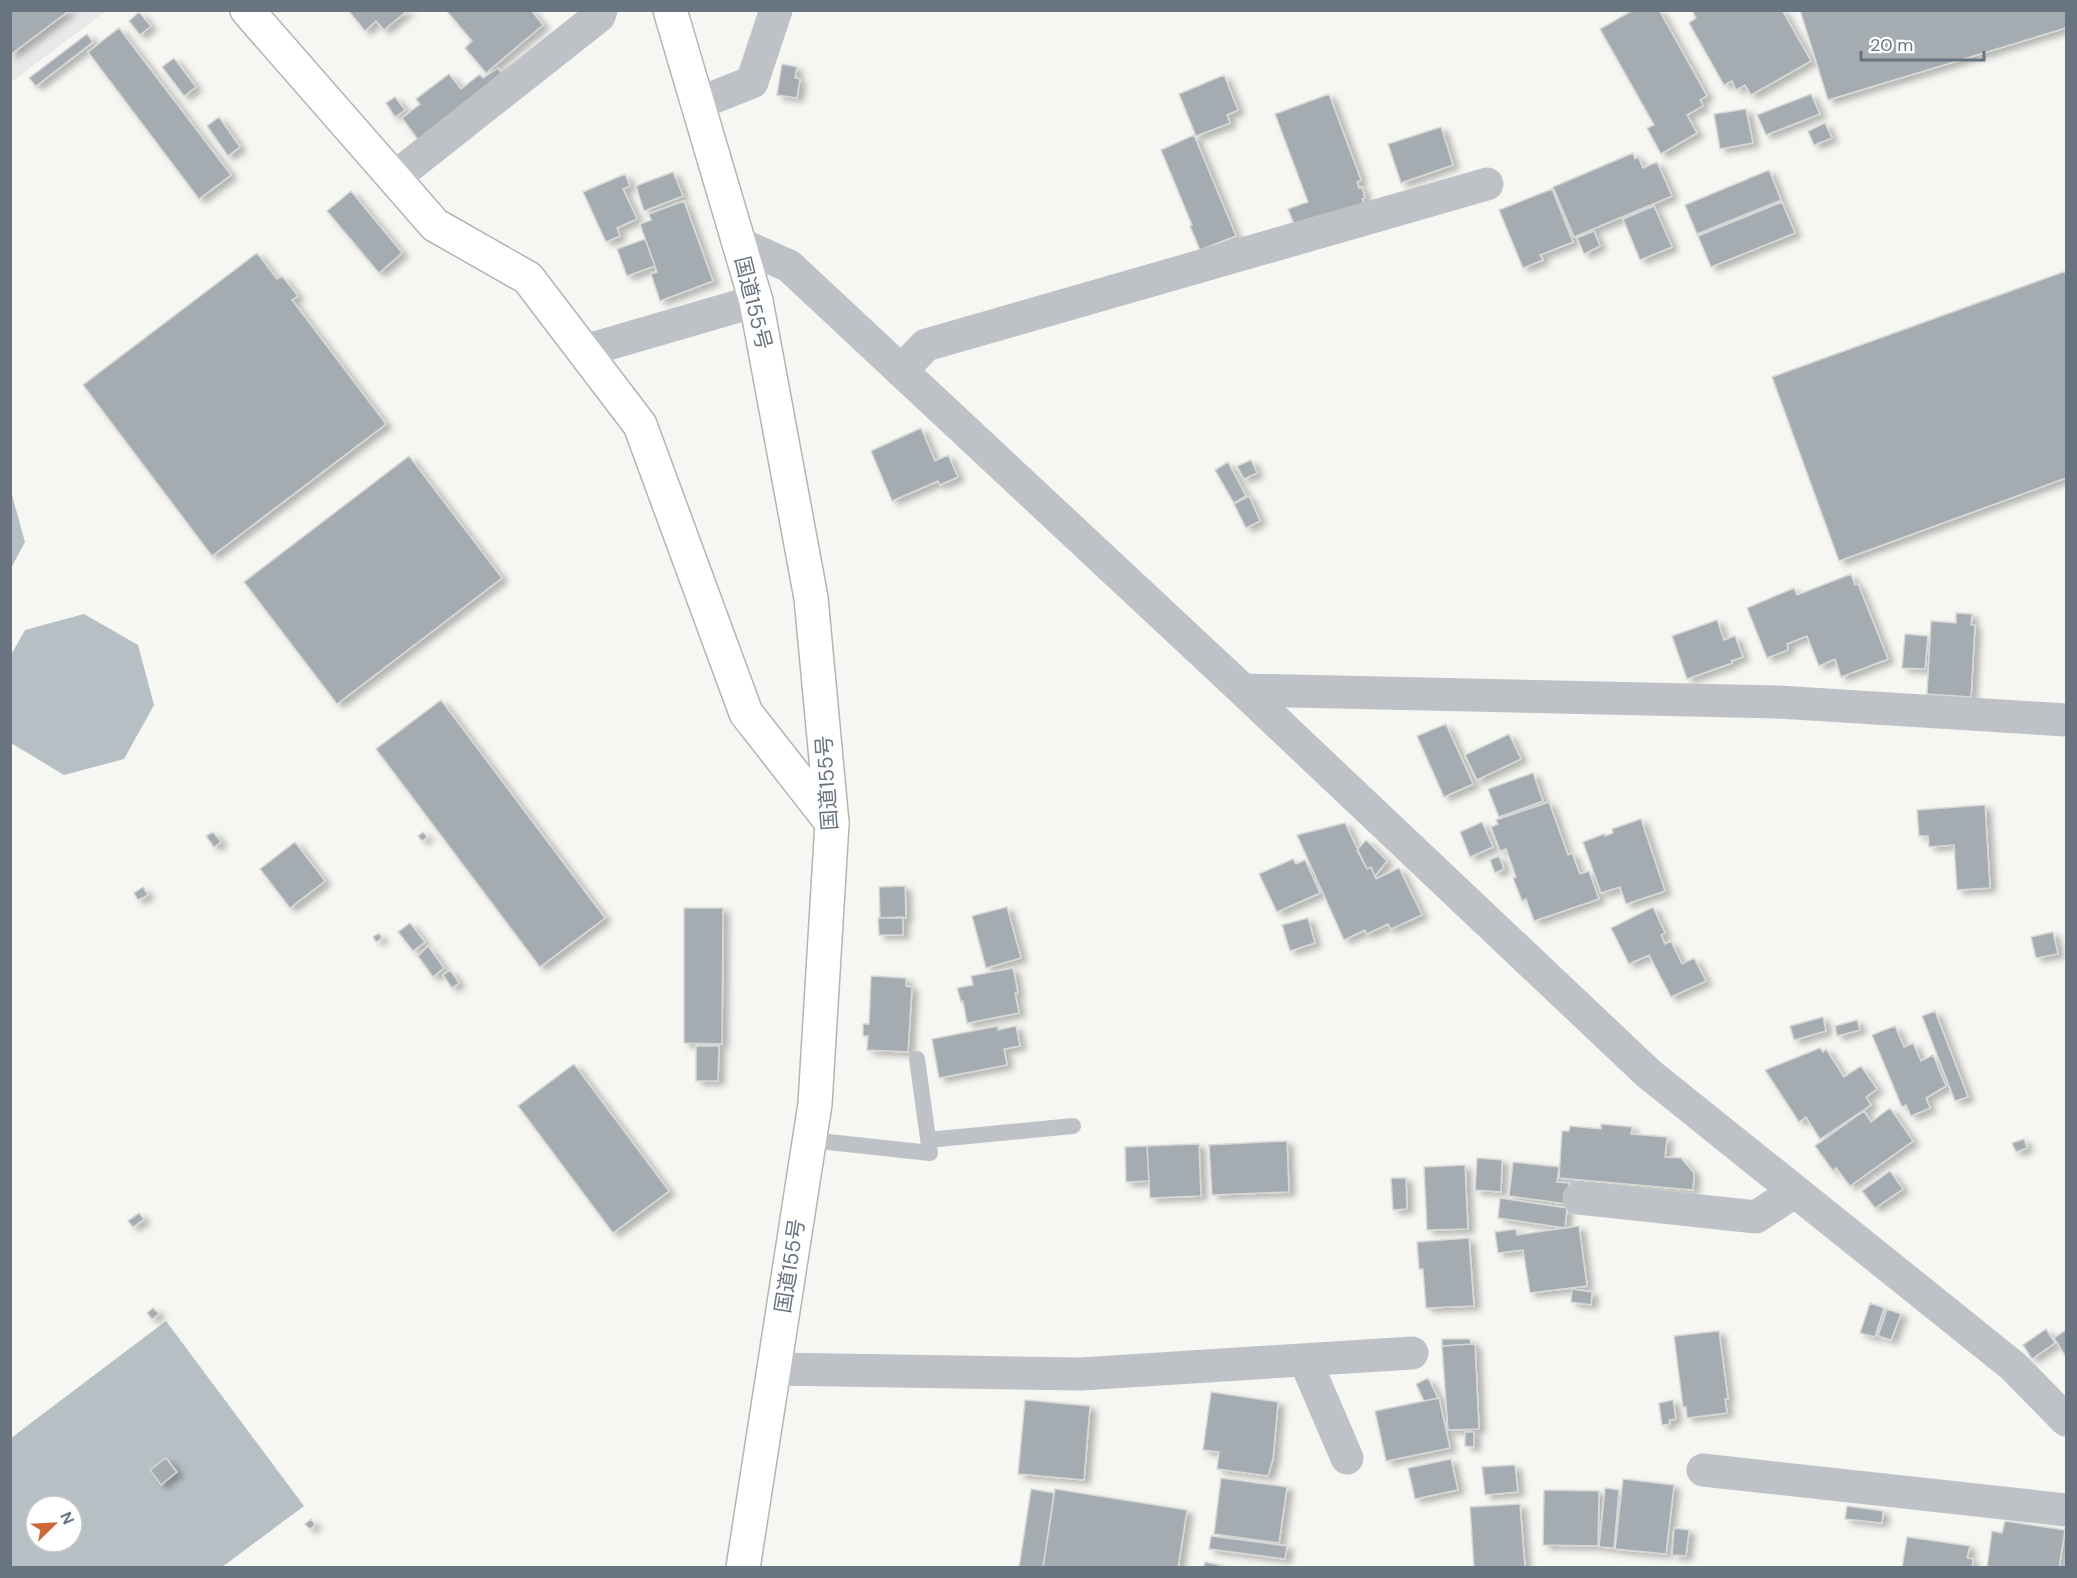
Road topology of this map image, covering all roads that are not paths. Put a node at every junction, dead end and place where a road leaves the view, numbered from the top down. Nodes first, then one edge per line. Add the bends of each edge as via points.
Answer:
1 (246, 10) edge
2 (601, 10) edge
3 (776, 10) edge
4 (676, 13) edge
5 (697, 104) junction
6 (394, 178) junction
7 (1487, 184) dead end
8 (738, 243) junction
9 (756, 301) junction
10 (584, 351) junction
11 (901, 371) junction
12 (1243, 690) junction
13 (2067, 720) edge
14 (832, 823) junction
15 (917, 1059) dead end
16 (1073, 1126) dead end
17 (810, 1140) junction
18 (928, 1140) junction
19 (1794, 1192) junction
20 (1579, 1198) dead end
21 (1412, 1353) dead end
22 (1305, 1360) junction
23 (774, 1369) junction
24 (2067, 1420) edge
25 (1347, 1458) dead end
26 (1703, 1470) dead end
27 (2067, 1510) edge
28 (743, 1568) edge

1 - 6 main road
2 - 6 street via 599,16
3 - 5 street via 752,82
4 - 5 main road, 国道155号
5 - 8 main road, 国道155号
6 - 10 main road via 435,225 528,278
7 - 11 street via 926,345
8 - 9 main road, 国道155号
8 - 11 street via 789,266
9 - 10 street
9 - 14 main road, 国道155号 via 811,598
10 - 14 main road via 640,425 746,713
11 - 12 street
12 - 13 street via 1778,702
12 - 19 street via 1649,1074
14 - 17 main road, 国道155号
15 - 18 lane
16 - 18 lane
17 - 18 lane via 930,1153
17 - 23 main road, 国道155号
19 - 20 street via 1756,1217
19 - 24 street via 2013,1366
21 - 22 street
22 - 23 street via 1081,1374
22 - 25 street
23 - 28 main road, 国道155号
26 - 27 street

